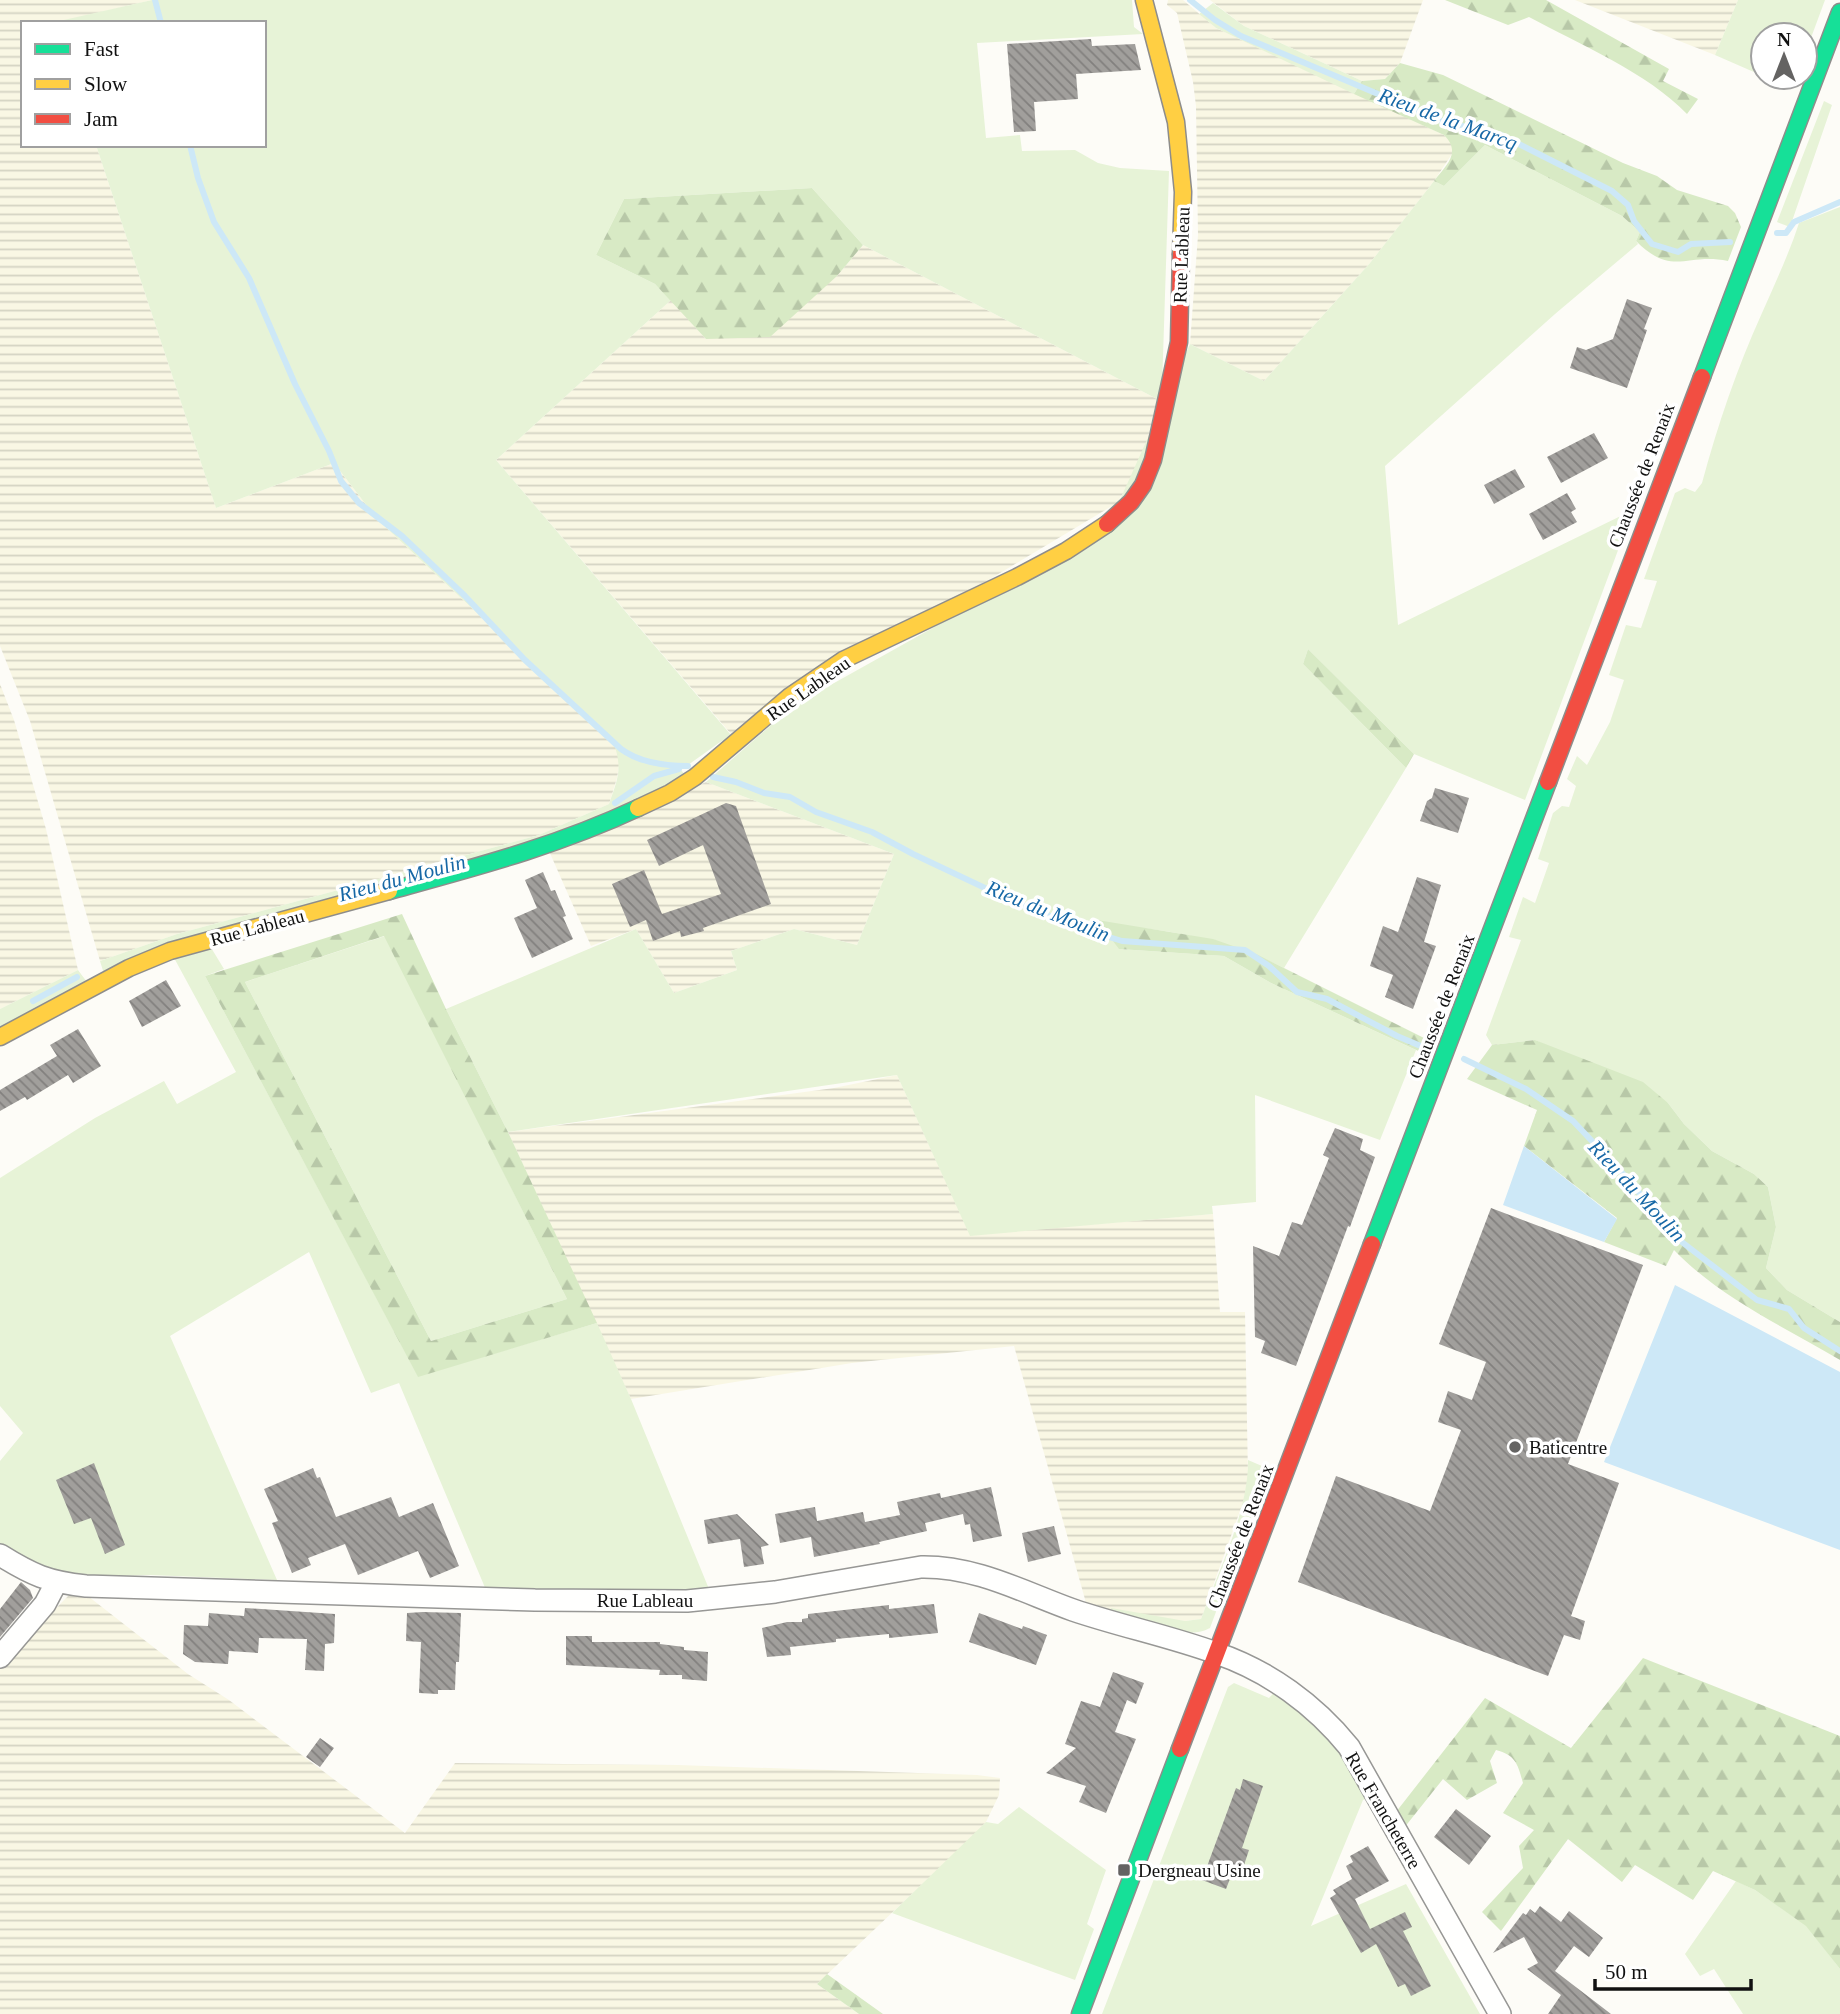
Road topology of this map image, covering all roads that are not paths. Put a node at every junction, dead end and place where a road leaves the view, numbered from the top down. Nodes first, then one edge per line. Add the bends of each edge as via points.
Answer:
1 (1144, 0) edge
2 (1840, 12) edge
3 (0, 1037) edge
4 (0, 1555) edge
5 (56, 1583) junction
6 (1219, 1653) junction
7 (0, 1657) edge
8 (1080, 2014) edge
9 (1500, 2014) edge

1 - 3 main road, Rue Lableau via 1176,122 1183,192 1179,342 1153,460 1131,502 1101,529 1066,551 843,660 790,696 695,777 618,818 530,852 170,951
2 - 6 main road, Chaussée de Renaix
4 - 5 street, Rue Lableau via 31,1575
5 - 6 street, Rue Lableau via 180,1591 687,1601 943,1566
5 - 7 street via 45,1604
6 - 8 main road, Chaussée de Renaix
6 - 9 street, Rue Francheterre via 1294,1693 1349,1747

